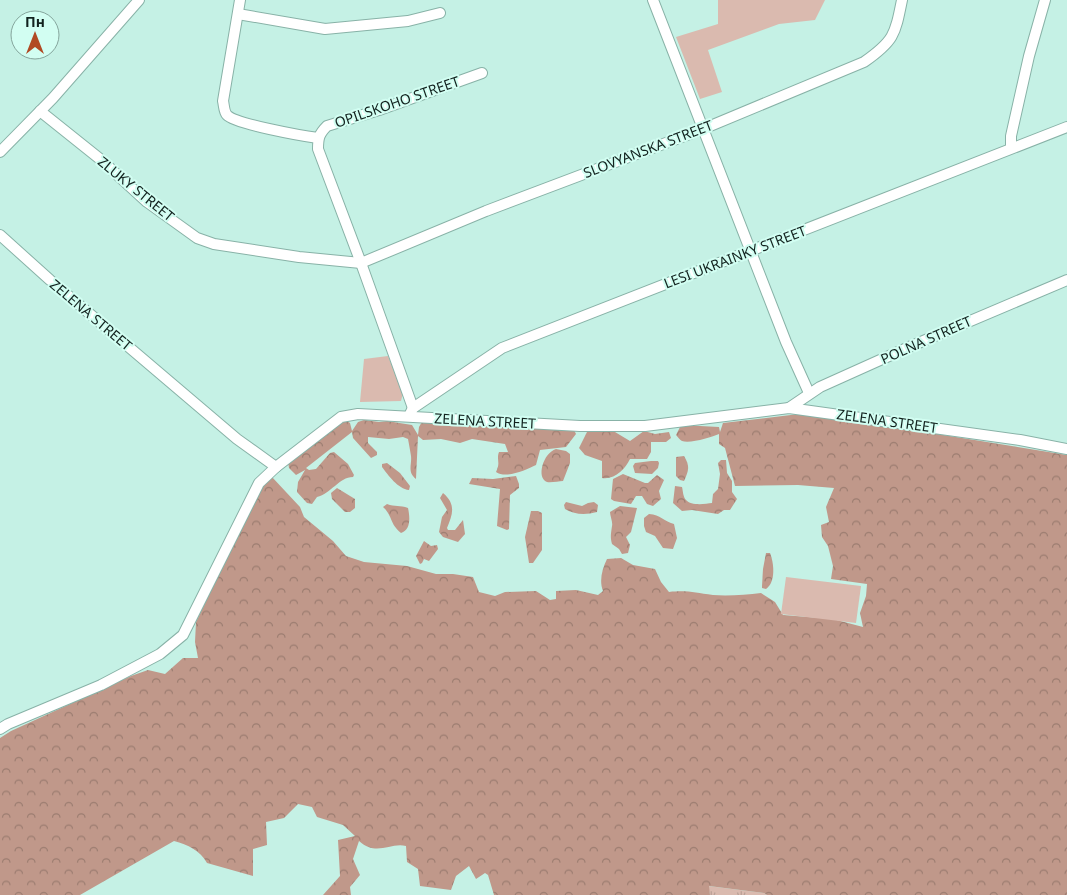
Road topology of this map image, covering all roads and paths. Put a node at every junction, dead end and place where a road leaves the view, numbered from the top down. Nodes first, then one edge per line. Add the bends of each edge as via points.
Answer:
1 (240, 0) edge
2 (653, 0) edge
3 (902, 0) edge
4 (1046, 0) edge
5 (134, 1) edge
6 (440, 13) dead end
7 (238, 14) junction
8 (482, 73) dead end
9 (40, 111) junction
10 (1067, 127) edge
11 (703, 129) junction
12 (318, 138) junction
13 (1010, 148) junction
14 (0, 152) edge
15 (0, 234) edge
16 (752, 251) junction
17 (361, 263) junction
18 (1067, 280) edge
19 (809, 393) junction
20 (788, 408) junction
21 (411, 412) junction
22 (1067, 449) edge
23 (276, 467) junction
24 (0, 729) edge

1 - 7 street
2 - 11 street
3 - 11 street, SLOVYANSKA STREET via 891,40 864,62
4 - 13 street via 1027,65
5 - 9 street
6 - 7 street via 408,21 325,29
7 - 12 street via 223,101 228,116
8 - 12 street, OPILSKOHO STREET via 327,126
9 - 14 street
9 - 17 street, ZLUKY STREET via 147,202 197,238 214,244 299,257
10 - 13 street, LESI UKRAINKY STREET
11 - 16 street
11 - 17 street, SLOVYANSKA STREET via 486,211
12 - 17 street via 318,149
13 - 16 street, LESI UKRAINKY STREET
15 - 23 street, ZELENA STREET via 236,439
16 - 19 street
16 - 21 street, LESI UKRAINKY STREET via 502,348
17 - 21 street
18 - 19 street, POLNA STREET
19 - 20 street, POLNA STREET
20 - 21 street, ZELENA STREET via 645,426 580,426
20 - 22 street, ZELENA STREET
21 - 23 street, ZELENA STREET via 341,417
23 - 24 street via 259,483 183,635 160,654 101,685

